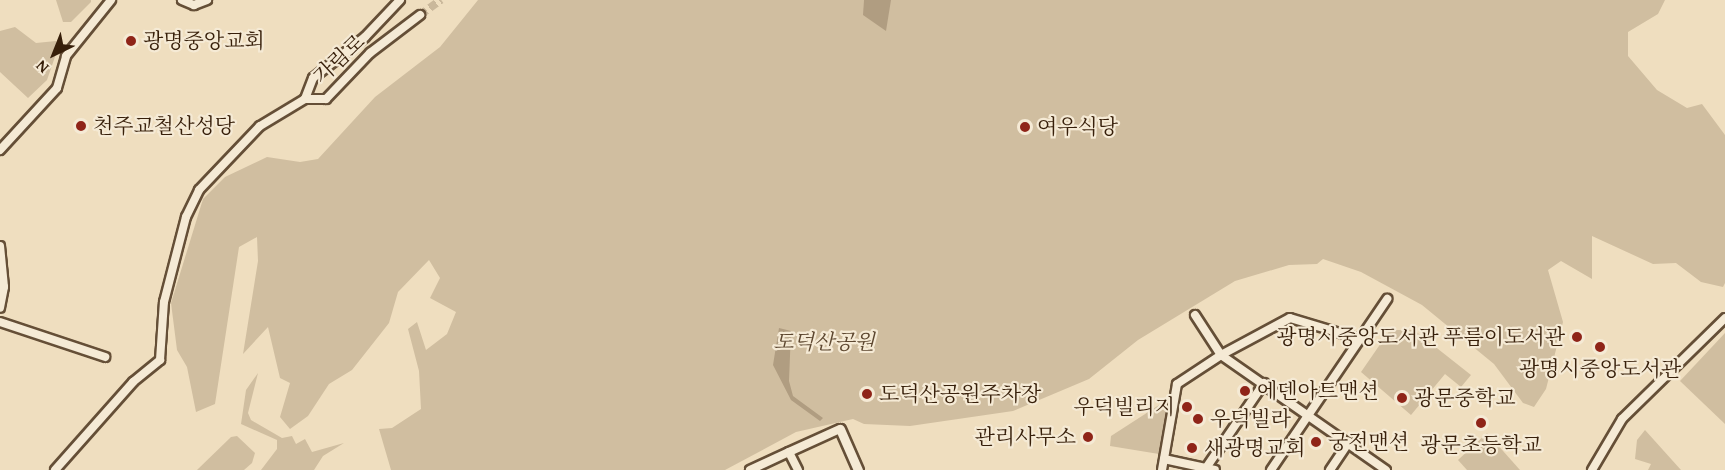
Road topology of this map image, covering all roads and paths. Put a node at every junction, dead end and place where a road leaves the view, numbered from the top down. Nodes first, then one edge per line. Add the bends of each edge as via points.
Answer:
1 (111, 0) edge
2 (182, 0) edge
3 (207, 0) edge
4 (400, 0) edge
5 (420, 15) tunnel mouth
6 (305, 99) junction
7 (0, 150) edge
8 (0, 246) edge
9 (1387, 299) dead end
10 (0, 308) edge
11 (1195, 315) dead end
12 (1725, 318) edge
13 (0, 322) edge
14 (1360, 339) junction
15 (1221, 355) junction
16 (105, 357) dead end
17 (1264, 383) junction
18 (1310, 415) junction
19 (840, 429) joint
20 (1349, 442) junction
21 (789, 452) junction
22 (1164, 459) junction
23 (1206, 468) junction
24 (55, 470) edge
25 (750, 470) edge
26 (798, 470) edge
27 (858, 470) edge
28 (1162, 470) edge
29 (1215, 470) edge
30 (1271, 470) edge
31 (1330, 470) edge
32 (1386, 470) edge
33 (1592, 470) edge

1 - 7 street via 66,56 57,88
2 - 3 street via 194,5
4 - 6 street, 가림로 via 365,37 313,78
5 - 6 street, 가림로 via 370,53 326,99
6 - 24 street via 260,126 199,190 186,217 164,302 160,360 133,382
8 - 10 street via 4,287
9 - 14 street
11 - 15 street
12 - 33 street via 1622,419
13 - 16 street
14 - 15 street via 1290,318
14 - 18 street
15 - 17 street
15 - 22 street via 1177,384
17 - 18 street
17 - 23 street
18 - 20 street
18 - 30 street
19 - 21 street
19 - 27 street
20 - 31 street
20 - 32 street
21 - 25 street
21 - 26 street
22 - 23 street
22 - 28 street
23 - 29 street

